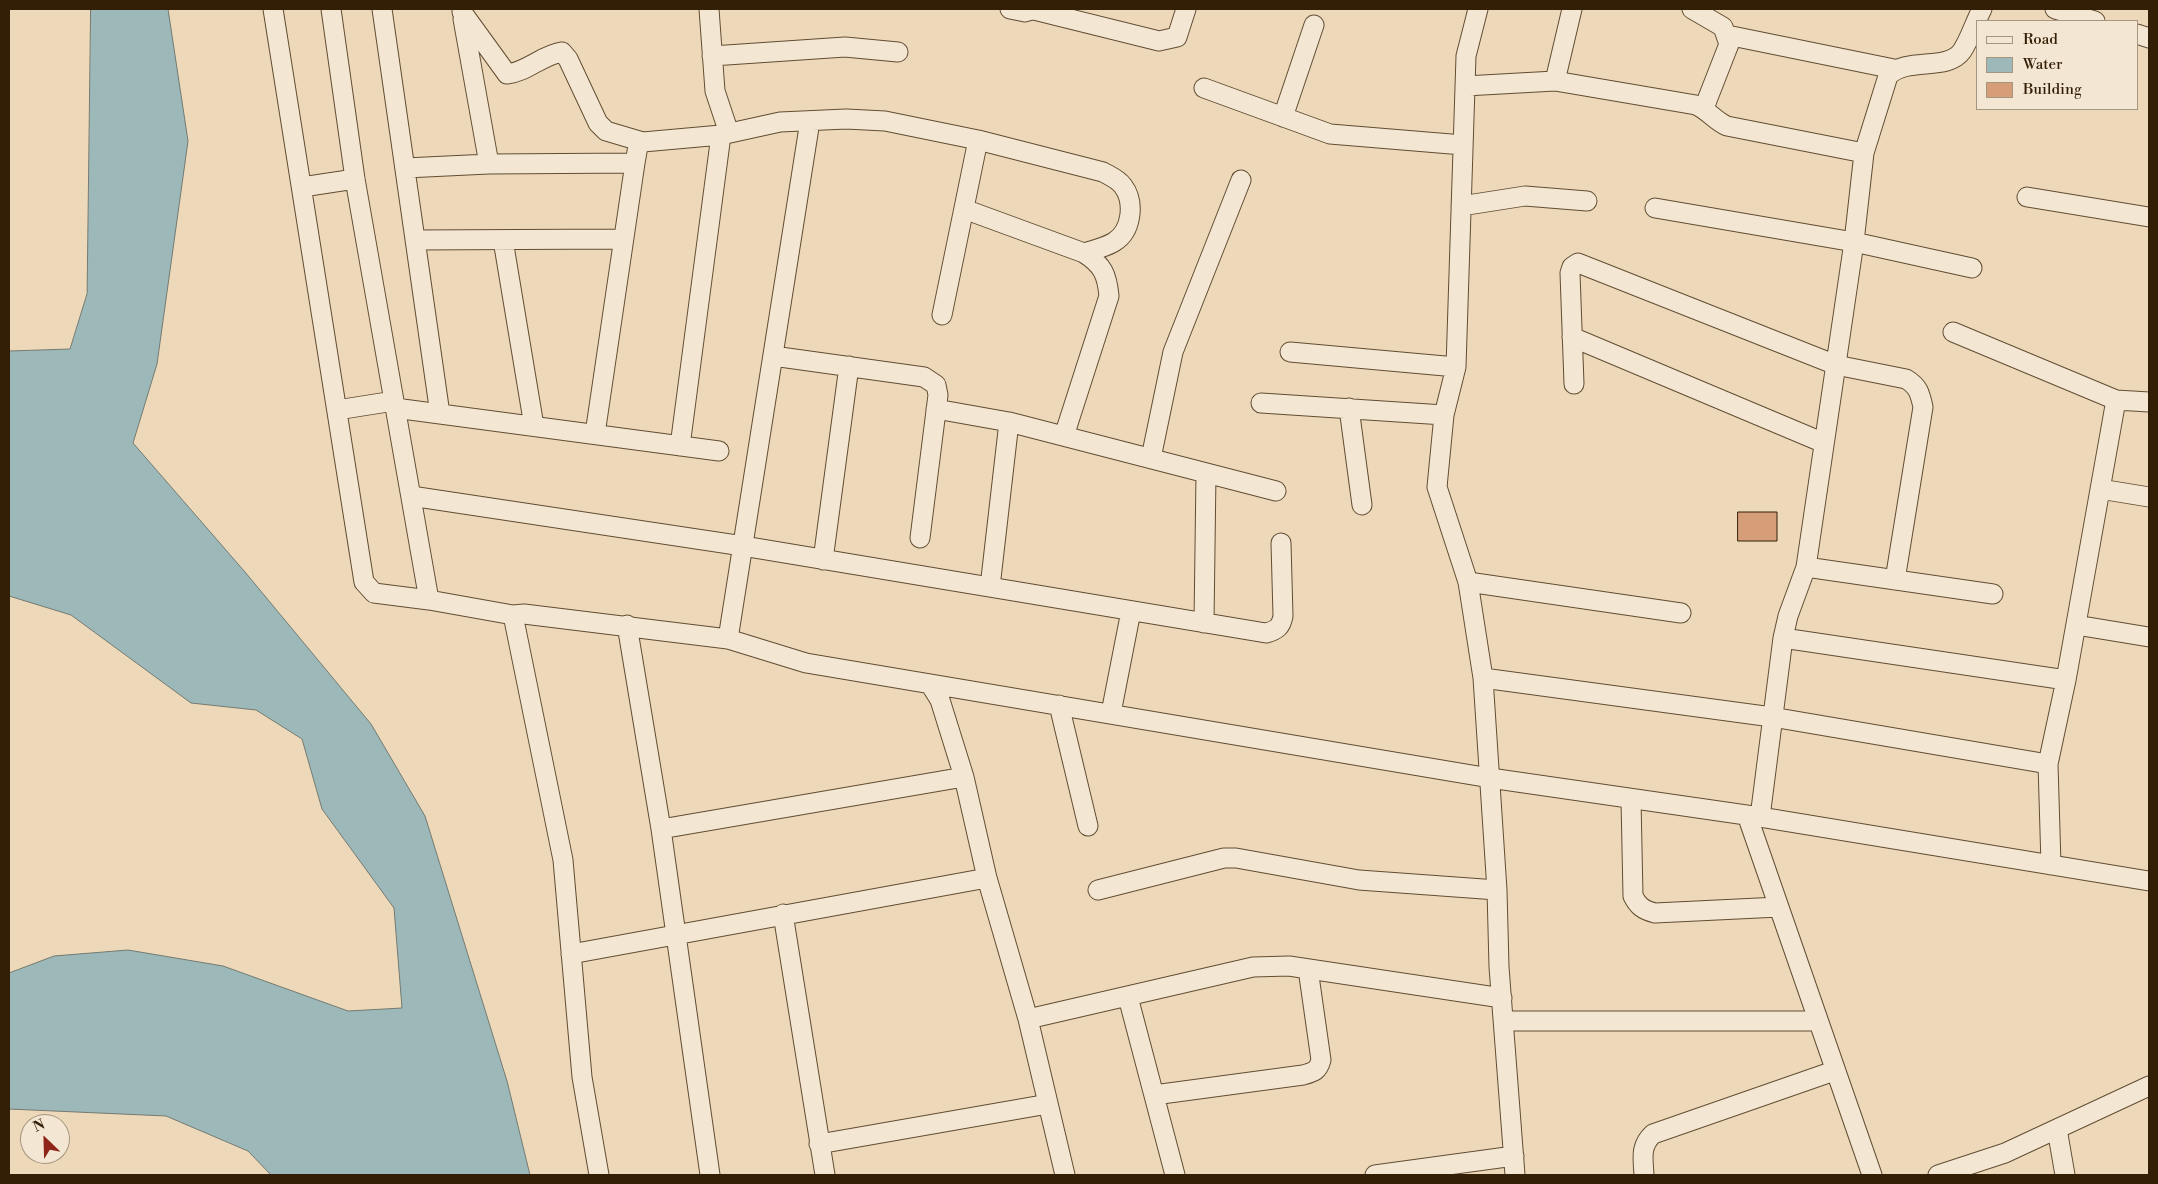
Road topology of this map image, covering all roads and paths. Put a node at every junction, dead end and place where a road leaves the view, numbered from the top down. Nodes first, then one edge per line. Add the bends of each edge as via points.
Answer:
1 (273, 9) edge
2 (331, 9) edge
3 (382, 9) edge
4 (709, 9) edge
5 (1010, 9) edge
6 (1035, 9) edge
7 (1186, 9) edge
8 (1478, 9) edge
9 (1572, 9) edge
10 (1692, 9) edge
11 (2055, 9) edge
12 (461, 10) edge
13 (2092, 20) edge
14 (1976, 22) edge
15 (1314, 25) dead end
16 (1727, 35) junction
17 (898, 52) dead end
18 (712, 56) junction
19 (1894, 69) junction
20 (1555, 81) junction
21 (1465, 86) junction
22 (1204, 88) dead end
23 (1704, 108) junction
24 (1283, 117) junction
25 (810, 121) junction
26 (725, 134) junction
27 (978, 140) junction
28 (643, 142) junction
29 (1463, 145) junction
30 (1864, 153) junction
31 (635, 163) junction
32 (489, 164) junction
33 (405, 168) junction
34 (355, 179) junction
35 (1241, 180) dead end
36 (302, 187) junction
37 (2027, 197) dead end
38 (1587, 201) dead end
39 (1461, 206) junction
40 (1655, 208) dead end
41 (964, 209) junction
42 (2149, 216) edge
43 (623, 239) junction
44 (415, 240) junction
45 (502, 240) junction
46 (1854, 242) junction
47 (1084, 253) junction
48 (1972, 268) dead end
49 (942, 314) dead end
50 (1953, 332) dead end
51 (1572, 337) junction
52 (1290, 352) dead end
53 (773, 356) junction
54 (1836, 365) junction
55 (849, 366) junction
56 (1456, 367) junction
57 (1574, 384) dead end
58 (2116, 400) junction
59 (2149, 402) edge
60 (1261, 403) dead end
61 (395, 404) junction
62 (1350, 408) junction
63 (936, 409) junction
64 (337, 410) junction
65 (440, 414) junction
66 (1444, 415) junction
67 (1010, 422) junction
68 (534, 426) junction
69 (595, 434) junction
70 (1064, 436) junction
71 (1824, 443) junction
72 (680, 446) junction
73 (719, 451) dead end
74 (1150, 458) junction
75 (1206, 473) junction
76 (2100, 489) junction
77 (1276, 491) dead end
78 (411, 496) junction
79 (2149, 497) edge
80 (1362, 505) dead end
81 (920, 538) dead end
82 (1281, 543) dead end
83 (743, 546) junction
84 (823, 560) junction
85 (1806, 567) junction
86 (1895, 580) junction
87 (1468, 582) junction
88 (990, 587) junction
89 (1993, 594) dead end
90 (429, 600) junction
91 (1131, 611) junction
92 (1681, 613) dead end
93 (513, 615) junction
94 (1204, 623) junction
95 (627, 625) junction
96 (2076, 625) junction
97 (2149, 637) edge
98 (1783, 638) junction
99 (728, 640) junction
100 (1483, 678) junction
101 (2066, 680) junction
102 (938, 697) junction
103 (1059, 705) junction
104 (1111, 713) junction
105 (1772, 717) junction
106 (2048, 764) junction
107 (964, 777) junction
108 (1490, 778) junction
109 (1630, 800) junction
110 (1754, 816) junction
111 (1088, 826) dead end
112 (661, 829) junction
113 (2051, 865) junction
114 (987, 878) junction
115 (2149, 881) edge
116 (1098, 890) dead end
117 (1497, 890) junction
118 (1779, 907) junction
119 (783, 914) junction
120 (674, 934) junction
121 (571, 954) junction
122 (1308, 968) junction
123 (1128, 997) junction
124 (1502, 998) junction
125 (1028, 1019) junction
126 (1817, 1021) junction
127 (1504, 1022) junction
128 (1834, 1071) junction
129 (2149, 1086) edge
130 (1154, 1095) junction
131 (1048, 1104) junction
132 (2057, 1129) junction
133 (819, 1144) junction
134 (1514, 1156) junction
135 (599, 1175) edge
136 (710, 1175) edge
137 (824, 1175) edge
138 (1065, 1175) edge
139 (1176, 1175) edge
140 (1375, 1175) edge
141 (1515, 1175) edge
142 (1644, 1175) edge
143 (1872, 1175) edge
144 (1938, 1175) edge
145 (2066, 1175) edge

1 - 36 street
2 - 34 street
3 - 33 street
4 - 18 street
5 - 6 street via 1025,12
6 - 7 street via 1159,41 1177,37
8 - 21 street via 1466,56
9 - 20 street
10 - 16 street via 1722,27
11 - 13 street
12 - 28 street via 507,74 562,52 598,123 606,131
12 - 32 street
14 - 19 street via 1962,52 1955,57 1944,62
15 - 24 street
16 - 19 street
16 - 23 street via 1727,52
17 - 18 street via 845,47
18 - 26 street via 715,91
19 - 30 street via 1888,76
20 - 21 street
20 - 23 street via 1696,104
21 - 29 street
22 - 24 street
23 - 30 street via 1727,126
24 - 29 street via 1330,134
25 - 26 street via 773,124
25 - 27 street via 885,121
25 - 53 street
26 - 28 street
26 - 72 street
27 - 41 street
27 - 47 street via 1103,172 1123,186 1130,212 1125,232 1114,242
28 - 31 street via 638,146
29 - 39 street
30 - 46 street
31 - 32 street
31 - 43 street
32 - 33 street
33 - 44 street
34 - 36 street
34 - 61 street
35 - 74 street via 1173,352
36 - 64 street
37 - 42 street
38 - 39 street via 1525,196
39 - 56 street
40 - 46 street
41 - 47 street
41 - 49 street
43 - 45 street
43 - 69 street
44 - 45 street
44 - 65 street
45 - 68 street
46 - 48 street
46 - 54 street
47 - 70 street via 1104,268 1109,296
50 - 58 street
51 - 54 street via 1570,273 1578,263
51 - 57 street
51 - 71 street
52 - 56 street
53 - 55 street
53 - 83 street
54 - 71 street
54 - 86 street via 1906,379 1920,392 1922,406
55 - 63 street via 931,380 938,394
55 - 84 street
56 - 66 street
58 - 59 street
58 - 76 street
60 - 62 street
61 - 64 street
61 - 65 street
61 - 78 street
62 - 66 street
62 - 80 street
63 - 67 street
63 - 81 street
64 - 90 street via 364,582 374,592
65 - 68 street
66 - 87 street via 1437,487
67 - 70 street
67 - 88 street
68 - 69 street
69 - 72 street
70 - 74 street
71 - 85 street
72 - 73 street
74 - 75 street
75 - 77 street
75 - 94 street
76 - 79 street
76 - 96 street
78 - 83 street
78 - 90 street
82 - 94 street via 1282,625 1266,633
83 - 84 street
83 - 99 street
84 - 88 street
85 - 86 street
85 - 98 street
86 - 89 street
87 - 92 street
87 - 100 street
88 - 91 street
90 - 93 street
91 - 94 street
91 - 104 street
93 - 95 street
93 - 121 street via 563,860
95 - 99 street
95 - 112 street
96 - 97 street
96 - 101 street
98 - 101 street
98 - 105 street
99 - 102 street
100 - 105 street
100 - 108 street
101 - 106 street
102 - 103 street
102 - 107 street
103 - 104 street
103 - 111 street
104 - 108 street
105 - 106 street
105 - 110 street
106 - 113 street
107 - 112 street
107 - 114 street
108 - 109 street
108 - 117 street
109 - 110 street
109 - 118 street via 1633,896 1646,911
110 - 113 street
110 - 118 street
112 - 120 street
113 - 115 street
114 - 119 street
114 - 125 street
116 - 117 street via 1213,860 1236,858 1359,880
117 - 124 street
118 - 126 street
119 - 120 street
119 - 133 street
120 - 121 street
120 - 136 street
121 - 135 street via 582,1076
122 - 123 street via 1253,967
122 - 124 street
122 - 130 street via 1321,1060 1319,1068 1303,1075
123 - 125 street
123 - 130 street
124 - 127 street
125 - 131 street
126 - 127 street
126 - 128 street
127 - 134 street
128 - 142 street via 1653,1134 1642,1149
128 - 143 street
129 - 132 street
130 - 139 street
131 - 133 street
131 - 138 street
132 - 144 street via 2005,1153
132 - 145 street
133 - 137 street
134 - 140 street
134 - 141 street

